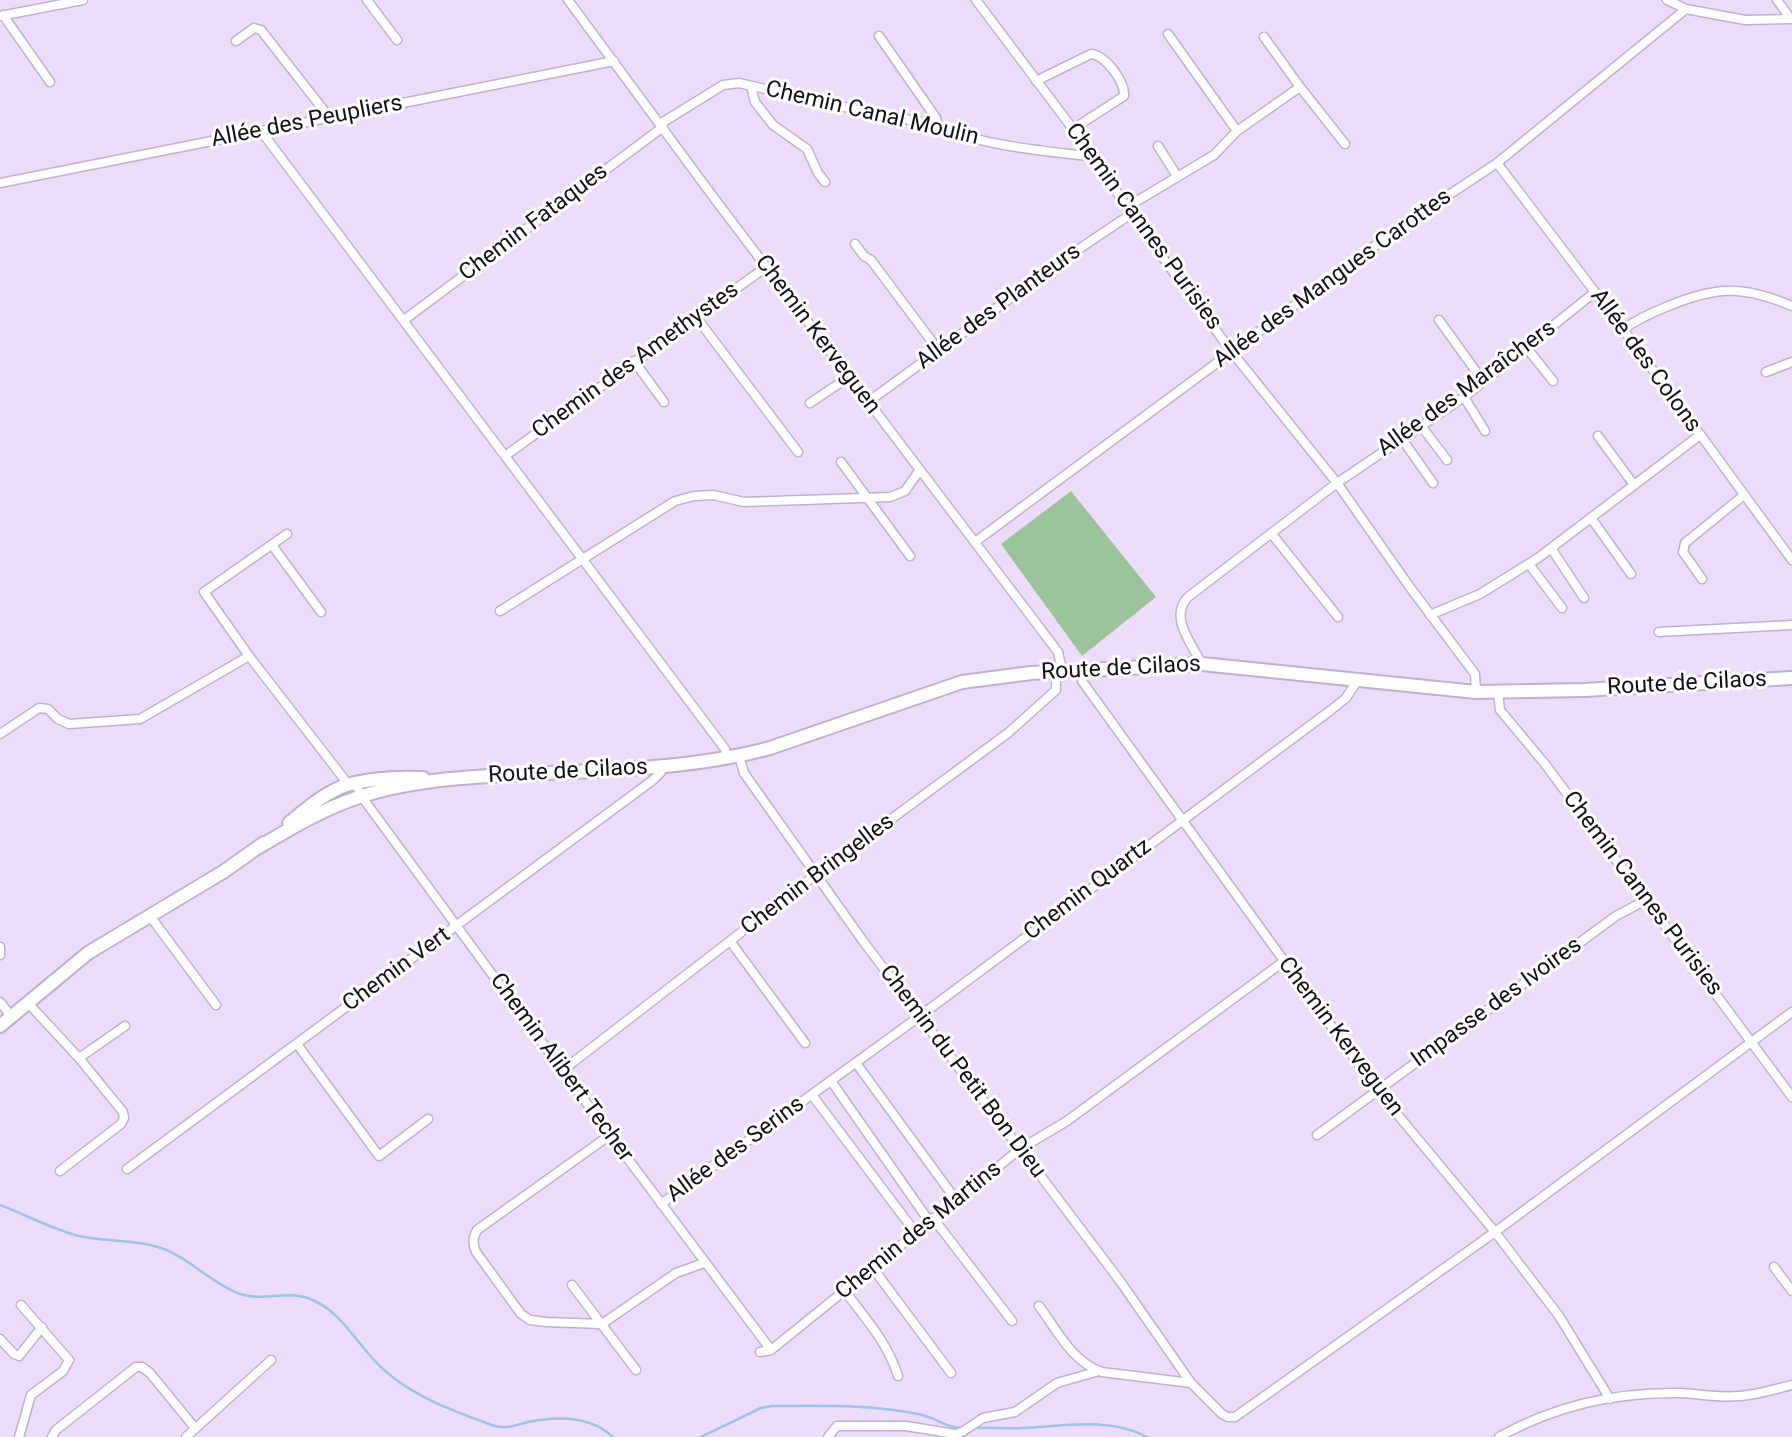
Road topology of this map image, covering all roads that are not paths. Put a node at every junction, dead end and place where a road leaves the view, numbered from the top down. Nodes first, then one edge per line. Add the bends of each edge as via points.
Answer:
1 (83, 0) edge
2 (367, 0) edge
3 (568, 0) edge
4 (976, 0) edge
5 (1667, 0) edge
6 (1777, 0) edge
7 (1686, 9) junction
8 (2, 16) edge
9 (1791, 19) edge
10 (1168, 34) dead end
11 (879, 36) dead end
12 (1264, 37) dead end
13 (397, 40) dead end
14 (236, 41) dead end
15 (614, 61) junction
16 (1036, 80) junction
17 (50, 82) dead end
18 (751, 86) junction
19 (1300, 87) junction
20 (329, 117) junction
21 (662, 125) junction
22 (938, 125) junction
23 (1073, 130) junction
24 (261, 131) junction
25 (1237, 131) junction
26 (1345, 144) dead end
27 (1158, 146) dead end
28 (1094, 157) junction
29 (1497, 163) junction
30 (1177, 176) junction
31 (825, 182) dead end
32 (0, 183) edge
33 (1129, 211) junction
34 (855, 244) dead end
35 (766, 267) junction
36 (1595, 292) junction
37 (1792, 306) edge
38 (696, 317) junction
39 (404, 320) junction
40 (1439, 320) dead end
41 (1623, 329) junction
42 (1526, 347) junction
43 (939, 351) junction
44 (1231, 351) junction
45 (634, 361) junction
46 (1792, 362) edge
47 (1766, 372) dead end
48 (849, 377) junction
49 (1483, 381) junction
50 (1553, 381) dead end
51 (1464, 397) junction
52 (664, 402) dead end
53 (868, 402) junction
54 (810, 403) dead end
55 (1422, 427) junction
56 (1485, 431) dead end
57 (1700, 435) junction
58 (1598, 436) dead end
59 (1402, 439) junction
60 (798, 452) dead end
61 (505, 456) junction
62 (1447, 460) dead end
63 (841, 462) dead end
64 (919, 471) junction
65 (1433, 482) dead end
66 (1337, 483) junction
67 (1634, 485) junction
68 (1744, 495) junction
69 (866, 497) junction
70 (1591, 517) junction
71 (1271, 533) junction
72 (287, 534) dead end
73 (975, 542) junction
74 (272, 545) junction
75 (1551, 548) junction
76 (910, 556) dead end
77 (581, 559) junction
78 (1792, 560) edge
79 (1529, 564) junction
80 (1631, 574) dead end
81 (1702, 579) dead end
82 (1584, 598) dead end
83 (1562, 608) dead end
84 (500, 611) dead end
85 (321, 612) dead end
86 (1430, 615) junction
87 (1338, 617) dead end
88 (1792, 625) edge
89 (1659, 632) dead end
90 (249, 656) junction
91 (1202, 664) junction
92 (1080, 670) junction
93 (1059, 671) junction
94 (1359, 678) junction
95 (1792, 678) edge
96 (1476, 692) junction
97 (1499, 692) junction
98 (0, 734) edge
99 (734, 757) junction
100 (661, 766) junction
101 (463, 778) junction
102 (351, 784) junction
103 (362, 797) junction
104 (298, 820) junction
105 (1181, 820) junction
106 (818, 873) junction
107 (1646, 900) junction
108 (150, 916) junction
109 (457, 926) junction
110 (730, 941) junction
111 (0, 947) edge
112 (0, 956) edge
113 (1283, 962) junction
114 (0, 1002) edge
115 (28, 1003) junction
116 (216, 1005) dead end
117 (1792, 1012) edge
118 (11, 1016) junction
119 (920, 1016) junction
120 (0, 1026) edge
121 (125, 1026) dead end
122 (1753, 1042) junction
123 (805, 1043) dead end
124 (297, 1044) junction
125 (79, 1058) junction
126 (856, 1063) junction
127 (563, 1070) junction
128 (831, 1082) junction
129 (1378, 1091) junction
130 (812, 1095) junction
131 (1792, 1097) edge
132 (428, 1119) dead end
133 (610, 1135) junction
134 (1317, 1135) dead end
135 (1020, 1149) junction
136 (127, 1169) dead end
137 (60, 1171) dead end
138 (956, 1200) junction
139 (661, 1204) junction
140 (931, 1220) junction
141 (915, 1232) junction
142 (1495, 1232) junction
143 (704, 1263) junction
144 (1774, 1266) dead end
145 (872, 1267) junction
146 (572, 1285) dead end
147 (844, 1290) junction
148 (1792, 1291) edge
149 (21, 1305) dead end
150 (1039, 1306) dead end
151 (1012, 1321) dead end
152 (602, 1324) junction
153 (42, 1327) junction
154 (0, 1339) edge
155 (771, 1350) junction
156 (760, 1352) dead end
157 (271, 1360) dead end
158 (636, 1370) dead end
159 (1100, 1371) junction
160 (951, 1373) dead end
161 (898, 1376) dead end
162 (1191, 1383) junction
163 (1792, 1385) edge
164 (1610, 1399) junction
165 (195, 1428) junction
166 (19, 1437) edge
167 (52, 1437) edge
168 (186, 1437) edge
169 (828, 1437) edge
170 (1499, 1437) edge

1 - 8 street
2 - 13 street
3 - 15 street, Chemin Kerveguen
4 - 16 street, Chemin Cannes Purisies
5 - 7 street
6 - 9 street
7 - 9 street via 1745,20
7 - 29 street, Allée des Mangues Carottes
8 - 17 street
10 - 25 street
11 - 22 street
12 - 19 street
14 - 20 street via 254,28 261,30
15 - 20 street, Allée des Peupliers
15 - 21 street, Chemin Kerveguen
16 - 23 street, Chemin Cannes Purisies
16 - 23 street via 1091,54 1104,60 1124,96
18 - 21 street, Chemin Canal Moulin via 723,85
18 - 22 street, Chemin Canal Moulin
18 - 31 street via 753,98 773,125 807,149
19 - 25 street, Allée des Planteurs
19 - 26 street
20 - 24 street, Allée des Peupliers
21 - 35 street, Chemin Kerveguen
21 - 39 street, Chemin Fataques
22 - 28 street, Chemin Canal Moulin via 1011,145
23 - 28 street, Chemin Cannes Purisies
24 - 32 street, Allée des Peupliers
24 - 39 street, Chemin du Petit Bon Dieu
25 - 30 street, Allée des Planteurs via 1214,155
27 - 30 street
28 - 33 street, Chemin Cannes Purisies
29 - 36 street, Allée des Colons
29 - 44 street, Allée des Mangues Carottes
30 - 33 street, Allée des Planteurs
33 - 43 street, Allée des Planteurs
33 - 44 street, Chemin Cannes Purisies
34 - 43 street
35 - 38 street, Chemin des Amethystes
35 - 48 street, Chemin Kerveguen
36 - 41 street, Allée des Colons
36 - 42 street, Allée des Maraîchers
37 - 41 street via 1749,292 1712,291
38 - 45 street, Chemin des Amethystes
38 - 60 street
39 - 61 street, Chemin du Petit Bon Dieu
40 - 49 street
41 - 57 street, Allée des Colons
42 - 49 street, Allée des Maraîchers
42 - 50 street
43 - 53 street, Allée des Planteurs
44 - 66 street, Chemin Cannes Purisies
44 - 73 street, Allée des Mangues Carottes
45 - 52 street
45 - 61 street, Chemin des Amethystes
46 - 47 street
48 - 53 street, Chemin Kerveguen
48 - 54 street
49 - 51 street, Allée des Maraîchers
51 - 55 street, Allée des Maraîchers
51 - 56 street
53 - 64 street, Chemin Kerveguen
55 - 59 street, Allée des Maraîchers
55 - 62 street
57 - 67 street
57 - 68 street, Allée des Colons
58 - 67 street
59 - 65 street
59 - 66 street, Allée des Maraîchers
61 - 77 street, Chemin du Petit Bon Dieu
63 - 69 street
64 - 69 street via 900,494
64 - 73 street, Chemin Kerveguen
66 - 71 street, Allée des Maraîchers
66 - 86 street, Chemin Cannes Purisies
67 - 70 street
68 - 78 street, Allée des Colons
68 - 81 street via 1685,542 1683,552
69 - 76 street
69 - 77 street via 744,502 694,496 675,502
70 - 75 street
70 - 80 street
71 - 87 street
71 - 91 street, Allée des Maraîchers via 1181,606 1179,618
72 - 74 street
73 - 93 street, Chemin Kerveguen via 1058,652
74 - 85 street
74 - 90 street, Chemin Alibert Techer via 204,592
75 - 79 street
75 - 82 street
77 - 84 street
77 - 99 street, Chemin du Petit Bon Dieu
79 - 83 street
79 - 86 street via 1480,594
86 - 96 street, Chemin Cannes Purisies via 1475,674
88 - 89 street
90 - 98 street via 140,719 69,724 39,708
90 - 102 street, Chemin Alibert Techer
91 - 92 main road, Route de Cilaos
91 - 94 main road, Route de Cilaos
92 - 93 main road, Route de Cilaos
92 - 105 street, Chemin Kerveguen via 1082,681
93 - 99 main road, Route de Cilaos via 962,682
93 - 106 street, Chemin Bringelles via 1056,690 1008,733
94 - 96 main road, Route de Cilaos
94 - 105 street, Chemin Quartz via 1331,710
95 - 97 main road, Route de Cilaos
96 - 97 main road, Route de Cilaos
97 - 107 street, Chemin Cannes Purisies via 1500,710
99 - 100 main road, Route de Cilaos
99 - 106 street, Chemin du Petit Bon Dieu
100 - 101 main road, Route de Cilaos
100 - 109 street, Chemin Vert via 662,772 653,780
101 - 102 main road, Route de Cilaos via 396,777
101 - 103 main road, Route de Cilaos
102 - 103 street, Chemin Alibert Techer
102 - 104 main road, Route de Cilaos via 314,803
103 - 104 main road, Route de Cilaos
103 - 109 street, Chemin Alibert Techer
104 - 108 main road, Route de Cilaos
105 - 113 street, Chemin Kerveguen
105 - 119 street, Chemin Quartz
106 - 110 street, Chemin Bringelles
106 - 119 street, Chemin du Petit Bon Dieu
107 - 122 street, Chemin Cannes Purisies
107 - 129 street, Impasse des Ivoires via 1616,916
108 - 115 main road, Route de Cilaos via 88,953
108 - 116 street
109 - 124 street, Chemin Vert
109 - 127 street, Chemin Alibert Techer
110 - 123 street
110 - 127 street, Chemin Bringelles
111 - 112 street
113 - 129 street, Chemin Kerveguen
113 - 135 street, Chemin des Martins via 1067,1121
114 - 118 street
115 - 118 main road, Route de Cilaos
115 - 125 street
117 - 122 street
118 - 120 main road, Route de Cilaos
119 - 126 street, Chemin Quartz
119 - 135 street, Chemin du Petit Bon Dieu
121 - 125 street
122 - 131 street, Chemin Cannes Purisies
122 - 142 street
124 - 132 street via 379,1156
124 - 136 street, Chemin Vert
125 - 137 street via 124,1118
126 - 128 street, Chemin Quartz
126 - 138 street
127 - 133 street, Chemin Alibert Techer
128 - 130 street, Chemin Quartz
128 - 140 street
129 - 134 street, Impasse des Ivoires
129 - 142 street, Chemin Kerveguen
130 - 139 street, Allée des Serins
130 - 141 street
133 - 139 street, Chemin Alibert Techer
133 - 152 street via 477,1230 473,1244 521,1314 530,1320
135 - 138 street, Chemin des Martins
135 - 162 street, Chemin du Petit Bon Dieu
138 - 140 street, Chemin des Martins
139 - 143 street, Chemin Alibert Techer
140 - 141 street, Chemin des Martins
140 - 151 street
141 - 145 street, Chemin des Martins
142 - 162 street, Chemin du Petit Bon Dieu via 1235,1417 1222,1414
142 - 164 street, Chemin Kerveguen via 1559,1316
143 - 152 street via 667,1279
143 - 155 street, Chemin Alibert Techer
144 - 148 street
145 - 147 street, Chemin des Martins
145 - 160 street
146 - 152 street
147 - 155 street, Chemin des Martins
147 - 161 street via 892,1356
149 - 153 street
150 - 159 street via 1083,1364
152 - 158 street
153 - 154 street via 19,1356
153 - 166 street via 69,1360 31,1395
155 - 156 street, Chemin des Martins
157 - 165 street
159 - 162 street
159 - 169 street via 1057,1383 1015,1412 983,1418 955,1434 906,1426 837,1426
163 - 164 street via 1741,1396 1680,1393
164 - 170 street via 1572,1406
165 - 167 street via 150,1373 136,1367
165 - 168 street

